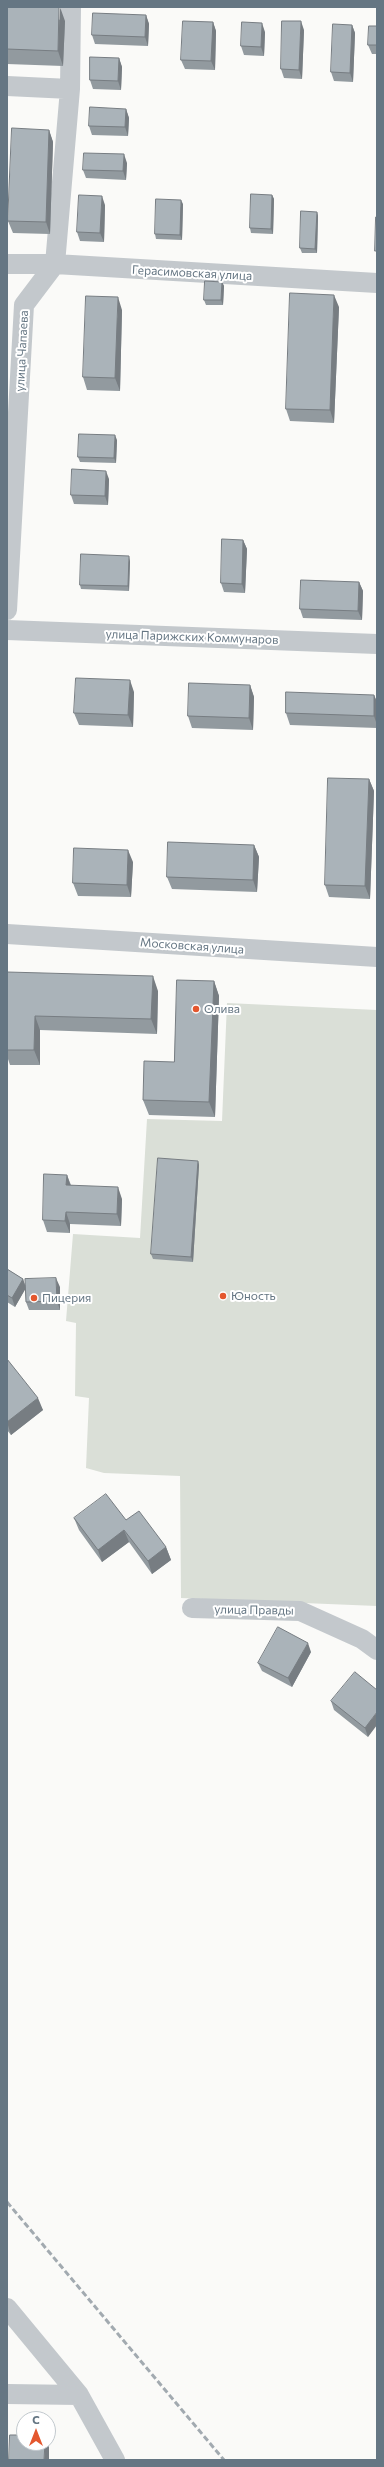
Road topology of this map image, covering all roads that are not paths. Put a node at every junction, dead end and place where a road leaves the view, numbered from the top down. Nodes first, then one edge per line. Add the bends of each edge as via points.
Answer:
1 (71, 7) edge
2 (7, 86) edge
3 (70, 89) junction
4 (7, 264) edge
5 (55, 264) junction
6 (377, 284) edge
7 (7, 610) edge
8 (7, 630) edge
9 (377, 644) edge
10 (7, 934) edge
11 (377, 957) edge
12 (192, 1608) dead end
13 (377, 1650) edge
14 (7, 2308) edge
15 (7, 2394) edge
16 (79, 2395) junction
17 (115, 2460) edge

1 - 3 street
2 - 3 street
3 - 5 street
4 - 5 street, Герасимовская улица
5 - 6 street, Герасимовская улица
5 - 7 street, улица Чапаева via 24,305
8 - 9 street, улица Парижских Коммунаров
10 - 11 street, Московская улица
12 - 13 street, улица Правды via 300,1611 362,1639
14 - 16 street
15 - 16 street
16 - 17 street

